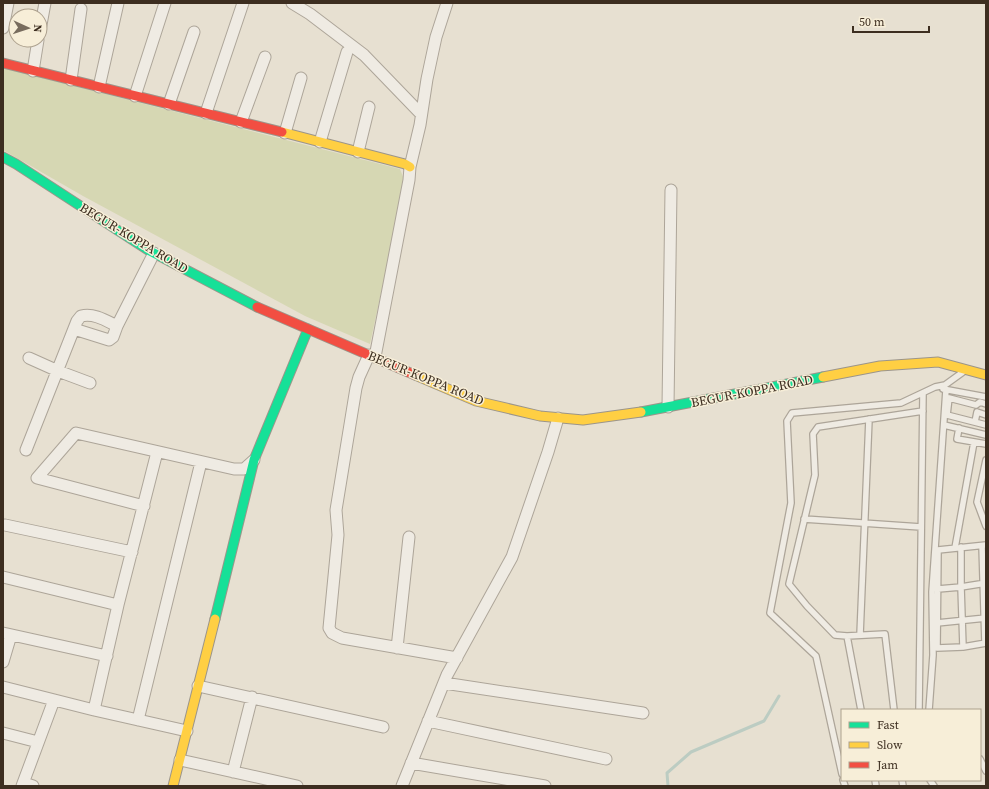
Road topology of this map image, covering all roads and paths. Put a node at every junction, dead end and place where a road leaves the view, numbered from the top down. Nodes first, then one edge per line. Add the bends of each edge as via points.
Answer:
1 (8, 3) edge
2 (118, 3) edge
3 (165, 3) edge
4 (243, 3) edge
5 (292, 3) edge
6 (447, 3) edge
7 (82, 10) dead end
8 (3, 28) edge
9 (194, 32) dead end
10 (37, 48) edge
11 (347, 52) dead end
12 (264, 57) dead end
13 (3, 63) edge
14 (33, 70) junction
15 (301, 78) dead end
16 (71, 80) junction
17 (99, 87) junction
18 (135, 96) junction
19 (169, 104) junction
20 (369, 107) dead end
21 (206, 113) junction
22 (421, 114) junction
23 (241, 122) junction
24 (285, 133) junction
25 (320, 142) junction
26 (358, 152) junction
27 (3, 157) edge
28 (410, 167) junction
29 (670, 190) dead end
30 (154, 253) junction
31 (117, 326) junction
32 (74, 329) junction
33 (308, 329) junction
34 (372, 356) junction
35 (28, 358) dead end
36 (966, 369) junction
37 (58, 371) junction
38 (986, 375) edge
39 (90, 383) dead end
40 (935, 387) junction
41 (946, 390) junction
42 (923, 393) junction
43 (986, 397) edge
44 (986, 404) edge
45 (668, 407) junction
46 (923, 411) junction
47 (986, 415) edge
48 (558, 418) junction
49 (869, 419) junction
50 (975, 422) junction
51 (944, 424) junction
52 (986, 425) edge
53 (959, 428) junction
54 (986, 435) edge
55 (974, 442) junction
56 (986, 444) edge
57 (26, 450) dead end
58 (157, 452) junction
59 (254, 460) junction
60 (986, 460) edge
61 (201, 462) junction
62 (144, 506) junction
63 (804, 519) junction
64 (5, 524) dead end
65 (865, 524) junction
66 (986, 526) edge
67 (922, 527) junction
68 (408, 537) dead end
69 (984, 546) edge
70 (961, 547) junction
71 (955, 548) junction
72 (132, 552) junction
73 (3, 577) edge
74 (985, 583) edge
75 (961, 587) junction
76 (938, 589) junction
77 (118, 605) junction
78 (985, 618) edge
79 (962, 621) junction
80 (937, 623) junction
81 (7, 634) edge
82 (860, 635) junction
83 (847, 636) junction
84 (986, 643) edge
85 (963, 647) junction
86 (398, 648) junction
87 (106, 656) junction
88 (457, 658) junction
89 (3, 662) edge
90 (444, 683) junction
91 (198, 686) junction
92 (3, 687) edge
93 (252, 697) junction
94 (54, 700) junction
95 (861, 709) edge
96 (894, 709) edge
97 (919, 709) edge
98 (929, 709) edge
99 (94, 710) junction
100 (643, 713) dead end
101 (138, 720) junction
102 (428, 721) junction
103 (384, 727) dead end
104 (187, 731) junction
105 (3, 732) edge
106 (38, 742) junction
107 (606, 759) dead end
108 (180, 760) junction
109 (981, 761) edge
110 (411, 763) junction
111 (841, 769) edge
112 (986, 771) edge
113 (233, 772) junction
114 (26, 785) edge
115 (173, 786) edge
116 (297, 786) edge
117 (402, 786) edge
118 (545, 786) edge

1 - 8 street
2 - 17 street
3 - 18 street
4 - 21 street
5 - 22 street via 364,55
6 - 22 street via 436,37
7 - 16 street
9 - 19 street
10 - 14 street
11 - 25 street
12 - 23 street
13 - 14 main road
14 - 16 main road
15 - 24 street
16 - 17 main road
17 - 18 main road
18 - 19 main road
19 - 21 main road
20 - 26 street
21 - 23 main road
22 - 28 street
23 - 24 main road
24 - 25 main road
25 - 26 main road
26 - 28 main road
27 - 30 main road, BEGUR-KOPPA ROAD
28 - 34 street via 406,200
29 - 45 street
30 - 31 street
30 - 33 main road, BEGUR-KOPPA ROAD via 254,306
31 - 32 street via 95,316 86,315 81,316
31 - 32 street via 109,340
32 - 37 street
33 - 34 main road, BEGUR-KOPPA ROAD
33 - 59 main road
34 - 48 main road, BEGUR-KOPPA ROAD via 476,401
34 - 86 street via 359,377 356,388 336,510 338,535 329,628 332,633 342,638
35 - 37 street
36 - 38 main road, BEGUR-KOPPA ROAD
36 - 40 lane via 945,385
36 - 45 main road, BEGUR-KOPPA ROAD via 938,362 880,366
37 - 39 street
37 - 57 street
40 - 41 lane
40 - 42 lane
41 - 43 lane
41 - 51 lane
42 - 46 lane
42 - 111 lane via 901,403 792,413 787,421 791,503 770,613 816,656
44 - 50 lane via 980,402 976,405 949,398 947,415
45 - 48 main road, BEGUR-KOPPA ROAD via 583,420
46 - 49 lane
46 - 67 lane
47 - 50 lane via 977,412
48 - 88 street via 512,556
49 - 63 lane via 818,427 813,434 815,475
49 - 65 lane
50 - 52 lane
51 - 53 lane
51 - 98 lane via 932,592 933,655
53 - 54 lane
53 - 55 lane via 957,439
55 - 56 lane
55 - 71 lane
58 - 61 street
58 - 62 street
58 - 62 street via 76,433 37,478
59 - 61 street via 244,469
59 - 91 main road
60 - 66 lane via 977,502
61 - 101 street
62 - 72 street
63 - 65 lane
63 - 83 lane via 789,584 835,635
64 - 72 street
65 - 67 lane
65 - 82 lane
67 - 97 lane
68 - 86 street
69 - 70 lane
69 - 74 lane
70 - 71 lane
70 - 75 lane
71 - 76 lane via 938,550
72 - 77 street
73 - 77 street
74 - 75 lane
74 - 78 lane
75 - 76 lane
75 - 79 lane
76 - 80 lane
77 - 87 street
78 - 79 lane
78 - 84 lane
79 - 80 lane
79 - 85 lane
80 - 85 lane via 937,648
81 - 87 street
81 - 89 street
82 - 83 lane
82 - 96 lane via 885,634
83 - 95 lane
84 - 85 lane
86 - 88 street
87 - 99 street
88 - 90 street
90 - 100 street
90 - 102 street
91 - 93 street
91 - 104 main road
92 - 94 street
93 - 103 street
93 - 113 street
94 - 99 street
94 - 106 street
99 - 101 street
101 - 104 street
102 - 107 street
102 - 110 street
104 - 108 main road
105 - 106 street
106 - 114 street
108 - 113 street
108 - 115 main road
109 - 112 lane
110 - 117 street
110 - 118 street
113 - 116 street

